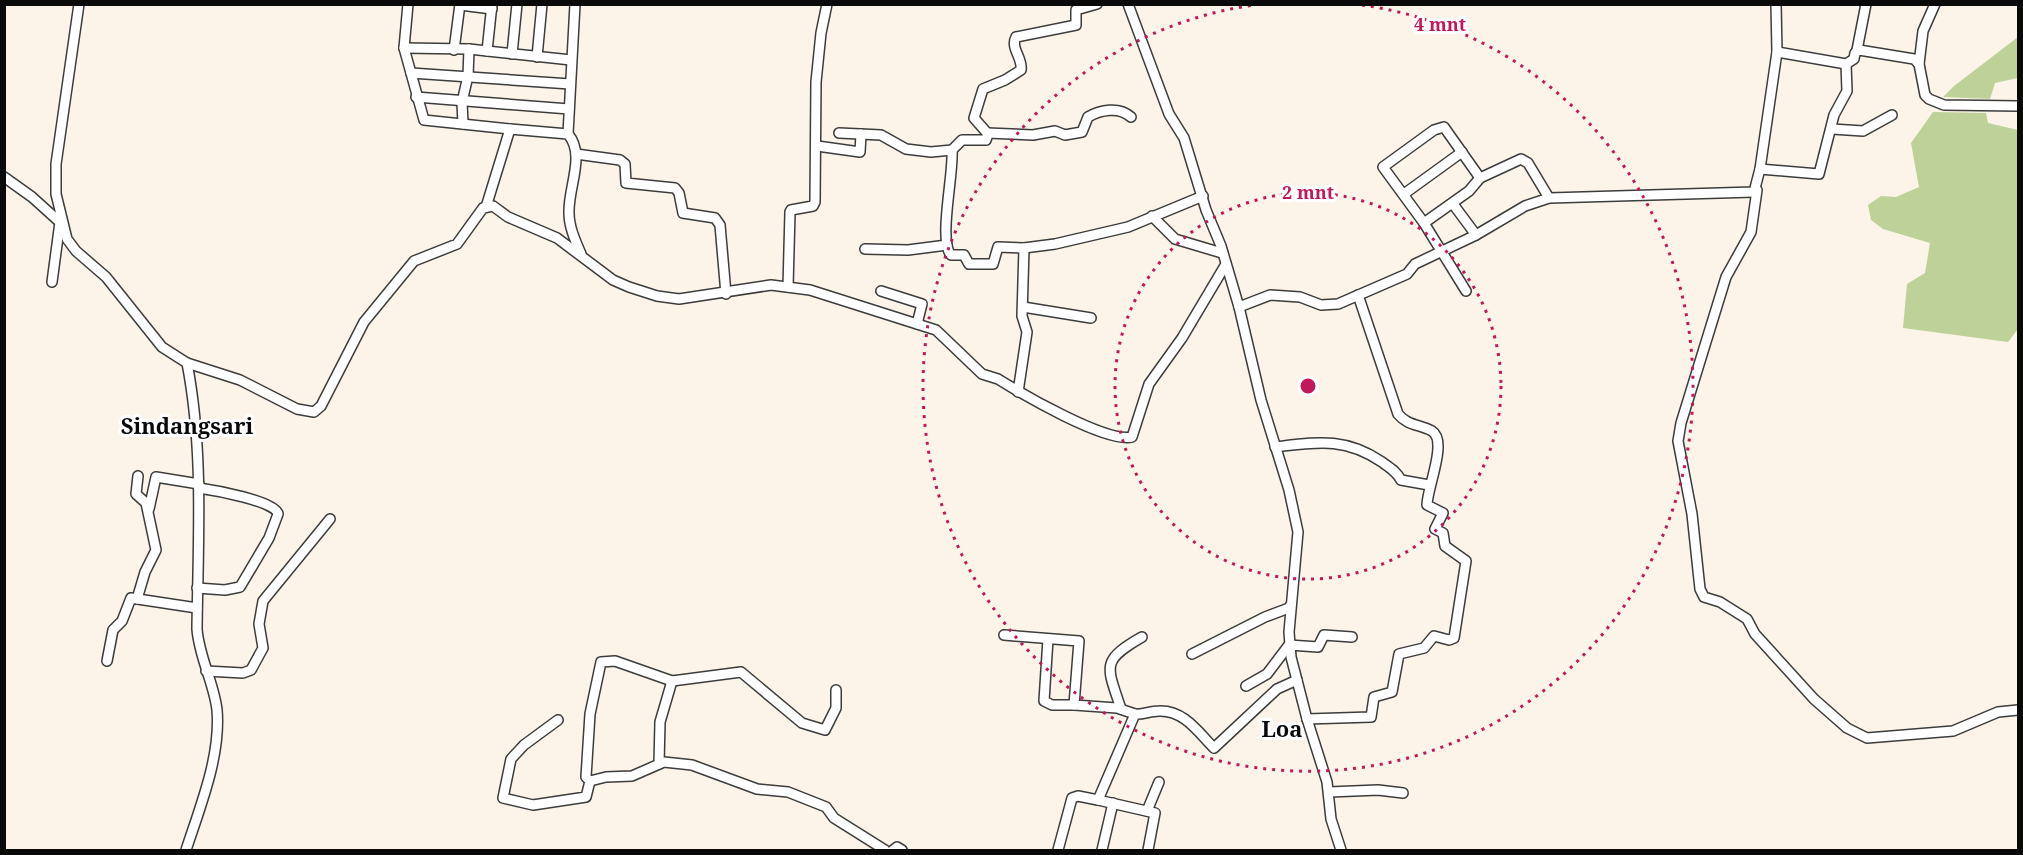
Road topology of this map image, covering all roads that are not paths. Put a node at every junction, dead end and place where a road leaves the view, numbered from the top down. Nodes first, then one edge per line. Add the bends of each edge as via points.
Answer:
1 (79, 4) edge
2 (408, 4) edge
3 (517, 4) edge
4 (542, 4) edge
5 (575, 4) edge
6 (827, 4) edge
7 (1097, 4) edge
8 (1128, 4) edge
9 (1776, 4) edge
10 (1866, 4) edge
11 (1935, 4) edge
12 (460, 5) edge
13 (492, 7) edge
14 (404, 48) junction
15 (454, 50) junction
16 (469, 50) junction
17 (1857, 50) junction
18 (487, 51) junction
19 (1777, 52) junction
20 (512, 54) junction
21 (537, 57) junction
22 (571, 60) junction
23 (1846, 64) junction
24 (1919, 64) junction
25 (411, 73) junction
26 (468, 76) junction
27 (570, 84) junction
28 (416, 97) junction
29 (462, 102) junction
30 (2019, 106) edge
31 (568, 109) junction
32 (1892, 115) dead end
33 (1131, 117) dead end
34 (463, 124) junction
35 (510, 129) junction
36 (1832, 129) junction
37 (839, 133) dead end
38 (987, 133) junction
39 (568, 134) junction
40 (861, 134) junction
41 (817, 146) junction
42 (952, 150) junction
43 (1462, 152) junction
44 (576, 154) junction
45 (1760, 169) junction
46 (4, 177) edge
47 (1480, 178) junction
48 (1756, 190) junction
49 (1404, 194) junction
50 (1203, 196) junction
51 (1549, 198) junction
52 (1453, 204) junction
53 (486, 207) junction
54 (1152, 216) junction
55 (1424, 223) junction
56 (61, 224) junction
57 (1476, 236) junction
58 (947, 245) junction
59 (1024, 248) junction
60 (865, 249) dead end
61 (1222, 253) junction
62 (1441, 254) junction
63 (582, 256) junction
64 (1226, 264) junction
65 (52, 282) dead end
66 (788, 286) junction
67 (881, 291) dead end
68 (1466, 291) dead end
69 (726, 294) junction
70 (1358, 295) junction
71 (1023, 307) junction
72 (1239, 307) junction
73 (1090, 318) dead end
74 (917, 324) junction
75 (187, 363) junction
76 (1018, 392) junction
77 (1275, 447) junction
78 (138, 476) dead end
79 (1429, 485) junction
80 (199, 486) junction
81 (149, 515) junction
82 (330, 519) dead end
83 (197, 588) junction
84 (137, 598) junction
85 (1290, 606) junction
86 (197, 608) junction
87 (1004, 635) dead end
88 (1142, 637) dead end
89 (1353, 637) dead end
90 (1048, 639) junction
91 (1289, 645) junction
92 (1192, 654) dead end
93 (106, 661) dead end
94 (206, 671) junction
95 (1297, 680) junction
96 (672, 681) junction
97 (1246, 686) dead end
98 (836, 690) dead end
99 (1074, 705) junction
100 (1121, 709) junction
101 (2019, 710) edge
102 (1135, 714) junction
103 (1307, 719) junction
104 (558, 720) dead end
105 (659, 764) junction
106 (590, 781) junction
107 (1159, 782) dead end
108 (1329, 792) junction
109 (1403, 793) dead end
110 (1098, 800) junction
111 (1113, 803) junction
112 (1147, 811) junction
113 (186, 850) edge
114 (885, 850) edge
115 (893, 850) edge
116 (902, 850) edge
117 (1058, 850) edge
118 (1102, 850) edge
119 (1148, 850) edge
120 (1341, 850) edge

1 - 56 street via 56,164
2 - 14 street
3 - 20 street
4 - 21 street
5 - 22 street
6 - 41 street via 816,82
7 - 38 street via 1076,10 1076,25 1016,37 1014,45 1021,70 983,89 974,114
8 - 50 street via 1169,114 1184,138
9 - 19 street
10 - 17 street
11 - 24 street via 1923,31
12 - 13 street
12 - 15 street
13 - 18 street
14 - 15 street
14 - 25 street
15 - 16 street
16 - 18 street
16 - 26 street
17 - 23 street via 1854,59
17 - 24 street via 1914,59
18 - 20 street
19 - 23 street
19 - 45 street
20 - 21 street
21 - 22 street
22 - 27 street
23 - 36 street via 1847,91 1834,115
24 - 30 street via 1924,93 1929,99 1944,105
25 - 26 street
25 - 28 street
26 - 27 street
26 - 29 street
27 - 31 street
28 - 29 street
28 - 34 street via 424,120
29 - 31 street
29 - 34 street
31 - 39 street
32 - 36 street via 1863,131
33 - 38 street via 1120,111 1102,112 1088,117 1082,132 1068,135 1056,131 1033,135
34 - 35 street
35 - 39 street
35 - 53 street
36 - 45 street via 1818,175
37 - 40 street
38 - 42 street via 986,140 962,140
39 - 44 street
40 - 41 street via 860,152
40 - 42 street via 881,135 906,149
41 - 66 street via 815,202 790,212
42 - 58 street
43 - 47 street
43 - 49 street
43 - 49 street via 1447,129 1441,127 1383,167
44 - 63 street via 569,210
44 - 69 street via 620,160 625,164 626,183 675,188 683,213 715,218 720,225
45 - 48 street
46 - 56 street
47 - 51 street via 1521,159 1528,163
47 - 52 street
48 - 51 street
48 - 101 street via 1751,232 1726,277 1678,441 1692,514 1700,590 1704,597 1747,619 1755,634 1814,699 1847,728 1867,738 1953,731 1998,712
49 - 55 street
50 - 54 street
50 - 61 street
51 - 57 street via 1525,206
52 - 55 street
52 - 57 street
53 - 63 street via 493,206 508,217 550,234
53 - 75 street via 457,244 414,261 364,322 321,406 314,412 297,409 240,380
54 - 59 street via 1128,227
54 - 61 street via 1175,238
55 - 62 street
56 - 65 street
56 - 75 street via 76,251 106,277 162,347
57 - 62 street
58 - 59 street via 949,254 964,255 971,264 993,264 1001,245
58 - 60 street via 908,250
59 - 71 street
61 - 64 street
62 - 68 street
62 - 70 street
63 - 69 street via 614,280 657,296 679,299
64 - 72 street
64 - 76 street via 1149,384 1132,437 1119,438 1086,427
66 - 69 street via 771,285
66 - 74 street
67 - 74 street via 922,304
70 - 72 street via 1328,306 1292,295 1270,295
70 - 79 street via 1398,414 1407,423 1432,431 1437,440 1439,450
71 - 73 street
71 - 76 street via 1027,332
72 - 77 street
74 - 76 street via 936,330 982,374
75 - 80 street via 195,402
77 - 79 street via 1308,443 1351,446 1367,451 1397,471 1401,480
77 - 85 street via 1298,532
78 - 81 street via 137,496 146,501
79 - 103 street via 1427,505 1443,514 1435,529 1443,533 1446,547 1466,561 1454,638 1434,636 1424,648 1400,654 1392,692 1375,696 1369,718
80 - 81 street via 156,477
80 - 83 street
80 - 83 street via 247,498 274,508 278,514 269,538 240,587
81 - 84 street via 156,550
82 - 94 street via 263,601 259,624 263,648 251,670
83 - 86 street
84 - 86 street
84 - 93 street via 130,598 122,621 114,628
85 - 91 street
85 - 92 street
86 - 94 street via 198,647
87 - 90 street
88 - 100 street via 1116,653 1110,668
89 - 91 street via 1323,635 1318,647
90 - 99 street via 1044,701
90 - 99 street via 1081,643
91 - 95 street
91 - 97 street via 1267,675
94 - 113 street via 218,728
95 - 102 street via 1277,689 1214,748 1175,713 1161,710
95 - 103 street
96 - 98 street via 728,675 733,671 742,673 802,723 825,730 836,708
96 - 105 street via 661,717
96 - 106 street via 615,661 599,663 590,717 586,777
99 - 100 street
100 - 102 street
102 - 110 street
103 - 108 street
104 - 106 street via 511,759 510,777 502,796 533,805 583,798
105 - 106 street via 632,776
105 - 114 street via 692,765 756,789 788,792 826,807 834,818
107 - 112 street
108 - 109 street
108 - 120 street via 1331,819
110 - 111 street
110 - 117 street via 1072,798
111 - 112 street
111 - 118 street
112 - 119 street via 1155,813
115 - 116 street

